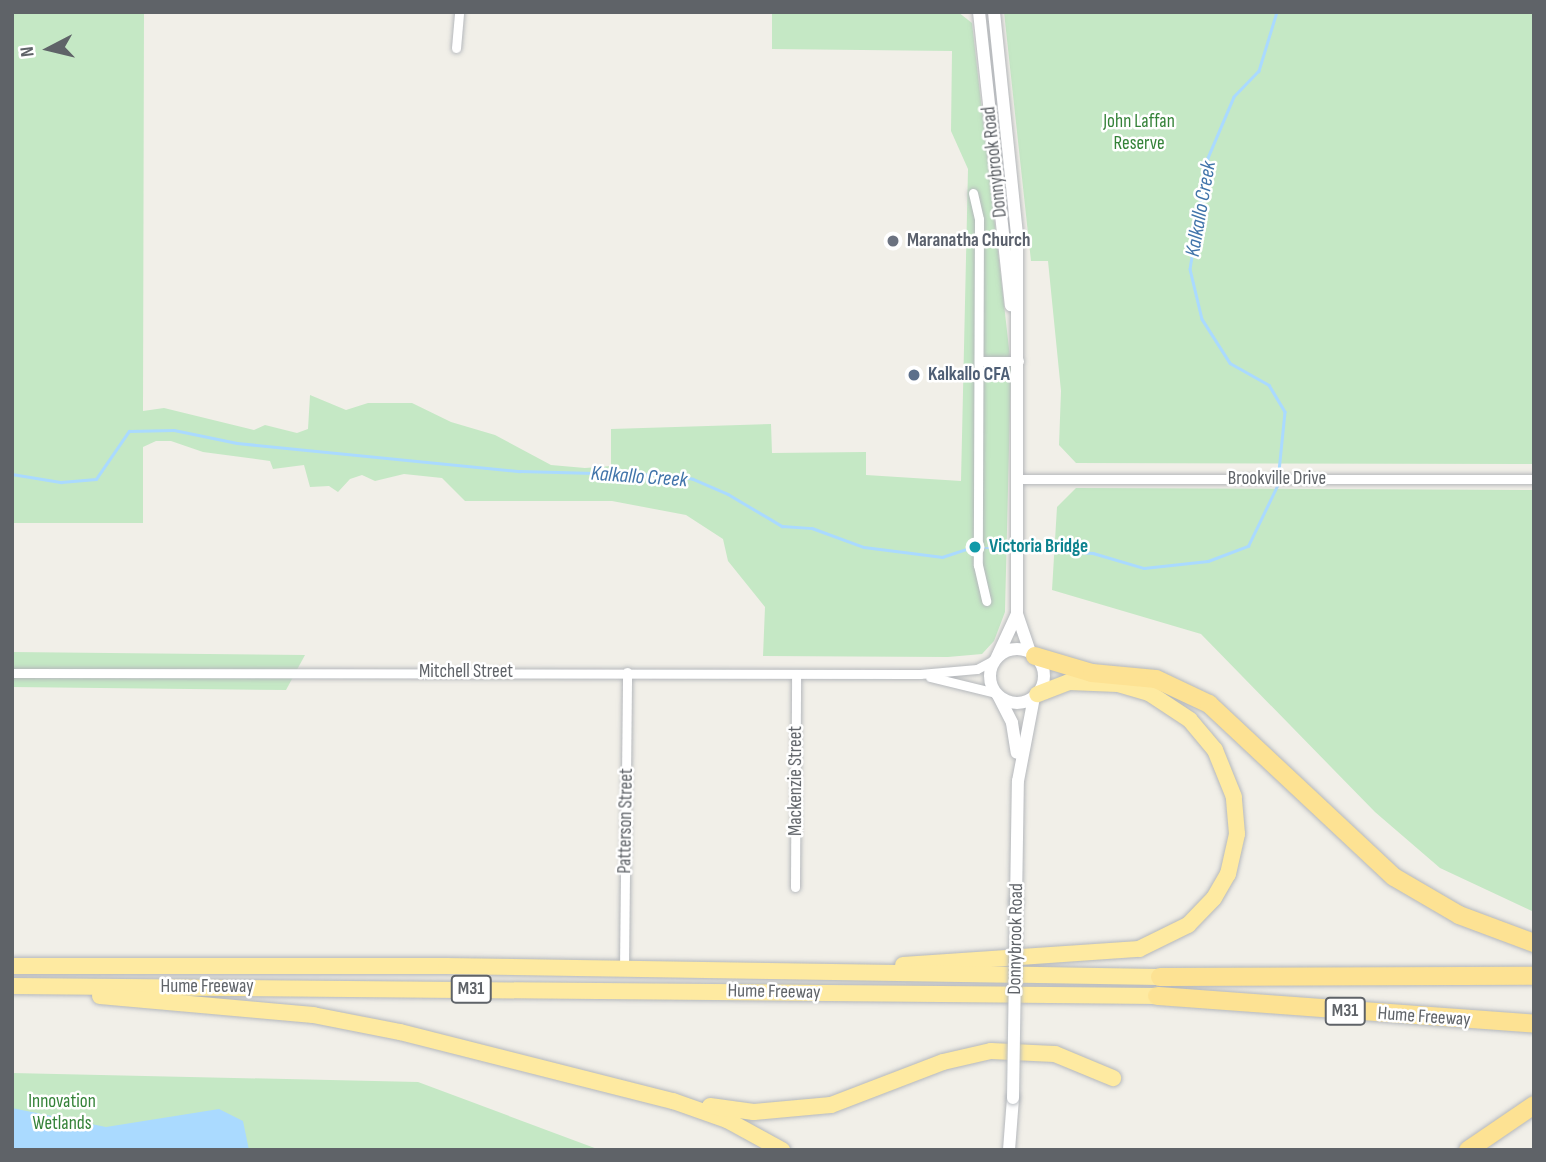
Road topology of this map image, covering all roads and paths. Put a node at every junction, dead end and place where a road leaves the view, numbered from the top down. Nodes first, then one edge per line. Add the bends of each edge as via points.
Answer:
1 (459, 12) edge
2 (979, 12) edge
3 (994, 12) edge
4 (456, 48) dead end
5 (973, 193) dead end
6 (1018, 358) junction
7 (979, 361) junction
8 (1019, 479) junction
9 (1534, 479) edge
10 (986, 601) dead end
11 (1017, 614) junction
12 (1032, 654) junction
13 (995, 659) junction
14 (627, 672) junction
15 (12, 673) edge
16 (920, 674) junction
17 (796, 675) junction
18 (997, 694) junction
19 (1035, 695) junction
20 (1018, 781) junction
21 (795, 887) dead end
22 (1534, 943) edge
23 (12, 966) edge
24 (624, 969) junction
25 (803, 973) junction
26 (1534, 976) edge
27 (1160, 977) joint
28 (12, 988) edge
29 (1157, 996) joint
30 (1534, 1024) edge
31 (1113, 1078) dead end
32 (673, 1101) junction
33 (1534, 1105) edge
34 (782, 1150) edge
35 (1011, 1150) edge
36 (1468, 1150) edge

1 - 4 street
2 - 6 main road, Donnybrook Road
3 - 6 main road, Donnybrook Road via 1017,233
5 - 7 street, Donnybrook Road via 979,219
6 - 7 street
6 - 8 main road, Donnybrook Road
7 - 10 street, Donnybrook Road via 978,558
8 - 9 street, Brookville Drive
8 - 11 main road, Donnybrook Road
11 - 12 main road, Donnybrook Road
11 - 13 main road, Donnybrook Road
12 - 13 main road via 1012,649
12 - 19 main road via 1044,679
12 - 22 highway via 1092,673 1156,680 1209,704 1394,877 1459,915
13 - 16 street, Mitchell Street via 977,668
13 - 18 main road via 989,674
14 - 15 street, Mitchell Street
14 - 17 street, Mitchell Street
14 - 24 street, Patterson Street
16 - 17 street, Mitchell Street
16 - 18 street, Mitchell Street
17 - 21 street, Mackenzie Street
18 - 19 main road via 1020,703
18 - 20 main road, Donnybrook Road via 1012,723
19 - 20 main road, Donnybrook Road
19 - 25 highway via 1069,682 1118,684 1172,706 1204,735 1230,784 1237,834 1228,874 1205,910 1162,941 1127,951
20 - 35 main road, Donnybrook Road, bridge
23 - 24 highway, Hume Freeway / M31
24 - 25 highway, Hume Freeway / M31
25 - 27 highway, Hume Freeway / M31
26 - 27 highway, Hume Freeway / M31
28 - 29 highway, Hume Freeway / M31
28 - 32 highway via 313,1015 400,1032
29 - 30 highway, Hume Freeway / M31
31 - 32 highway via 1055,1054 990,1051 943,1062 858,1098 814,1108 754,1112
32 - 34 highway via 727,1120
33 - 36 highway

